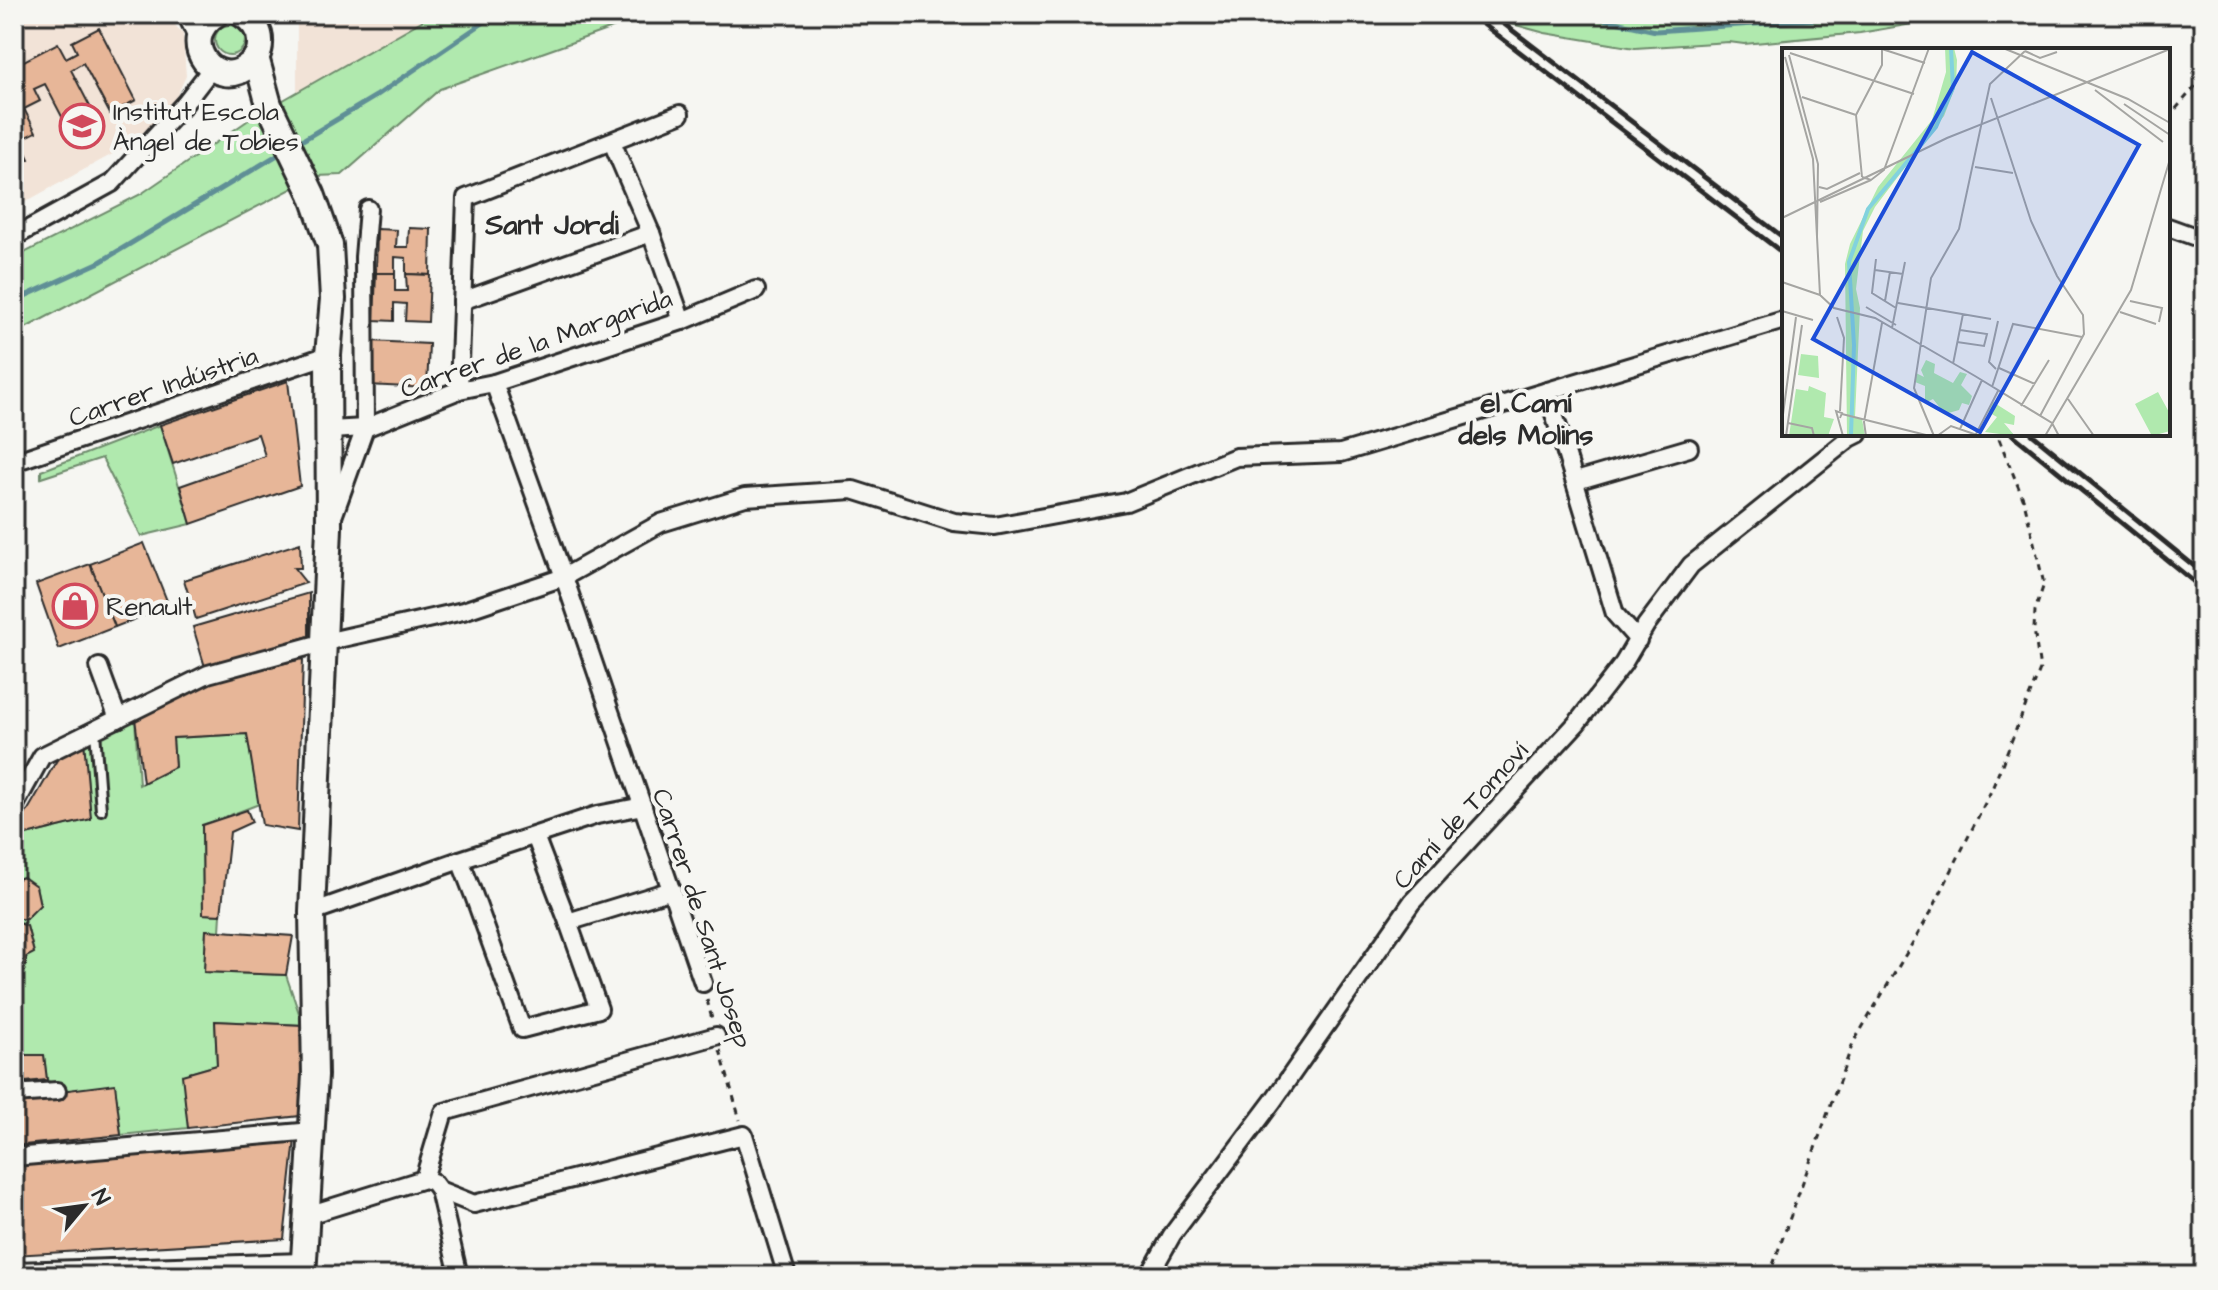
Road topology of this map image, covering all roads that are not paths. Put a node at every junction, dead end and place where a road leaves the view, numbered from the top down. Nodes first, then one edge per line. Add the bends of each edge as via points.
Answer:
1 (186, 14) edge
2 (216, 14) edge
3 (249, 16) edge
4 (198, 39) junction
5 (256, 57) junction
6 (221, 70) junction
7 (271, 110) junction
8 (680, 114) dead end
9 (612, 142) junction
10 (368, 209) dead end
11 (2170, 228) edge
12 (651, 233) junction
13 (14, 237) edge
14 (2204, 240) edge
15 (756, 290) dead end
16 (462, 301) junction
17 (682, 321) junction
18 (1782, 321) edge
19 (328, 355) junction
20 (494, 383) junction
21 (459, 390) junction
22 (1547, 391) junction
23 (365, 428) junction
24 (330, 430) junction
25 (1854, 436) edge
26 (1689, 448) dead end
27 (14, 462) edge
28 (1576, 481) junction
29 (329, 531) junction
30 (564, 577) junction
31 (1638, 640) junction
32 (325, 642) junction
33 (99, 667) dead end
34 (118, 719) junction
35 (94, 730) junction
36 (643, 806) junction
37 (14, 807) edge
38 (101, 810) dead end
39 (535, 836) junction
40 (460, 860) junction
41 (672, 890) junction
42 (312, 912) junction
43 (568, 922) junction
44 (703, 983) road end
45 (716, 1036) road end
46 (57, 1091) dead end
47 (14, 1094) edge
48 (313, 1131) junction
49 (14, 1157) edge
50 (424, 1179) junction
51 (439, 1190) junction
52 (308, 1215) junction
53 (304, 1269) edge
54 (14, 1271) edge
55 (459, 1276) edge
56 (787, 1276) edge
57 (1149, 1276) edge

1 - 4 street
2 - 4 street
3 - 5 street via 259,35
4 - 6 street via 201,55
5 - 6 street via 245,69
5 - 7 street
6 - 7 street
6 - 13 street via 112,183
7 - 19 street via 330,245
8 - 9 street
9 - 12 street
9 - 16 street via 466,198
10 - 23 street
11 - 14 street
12 - 16 street
12 - 17 street
15 - 17 street, Carrer de la Margarida
16 - 21 street
17 - 20 street, Carrer de la Margarida
18 - 22 street
19 - 24 street
19 - 27 street, Carrer Indústria
20 - 21 street, Carrer de la Margarida
20 - 30 street, Carrer de Sant Josep
21 - 23 street, Carrer de la Margarida
22 - 28 street
22 - 30 street via 1341,453 1236,457 1126,502 995,526 954,522 853,490 745,497 661,523
23 - 24 street, Carrer de la Margarida
23 - 29 street
24 - 29 street
25 - 31 street, Camí de Tomoví via 1691,565
26 - 28 street
28 - 31 street via 1615,614
29 - 32 street
30 - 32 street via 463,611
30 - 36 street, Carrer de Sant Josep
31 - 57 street, Camí de Tomoví via 1577,723 1412,902 1172,1235
32 - 34 street via 208,674
32 - 42 street
33 - 34 street
34 - 35 street
35 - 37 street via 42,756
35 - 38 lane
36 - 39 street
36 - 41 street, Carrer de Sant Josep
39 - 40 street
39 - 43 street
40 - 42 street
40 - 43 street via 522,1029 599,1009
41 - 43 street
41 - 44 street, Carrer de Sant Josep
42 - 48 street
45 - 50 street via 444,1112
46 - 47 street
48 - 49 street
48 - 52 street
50 - 51 street
50 - 52 street
51 - 55 street
51 - 56 street via 474,1204 744,1135
52 - 53 street
53 - 54 street

